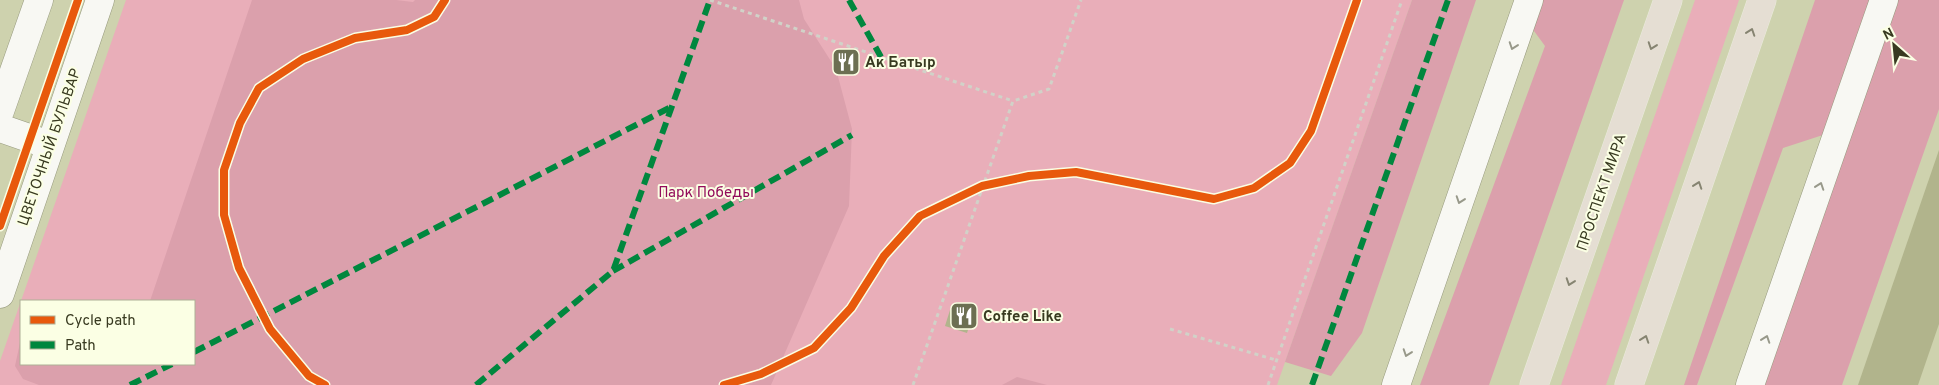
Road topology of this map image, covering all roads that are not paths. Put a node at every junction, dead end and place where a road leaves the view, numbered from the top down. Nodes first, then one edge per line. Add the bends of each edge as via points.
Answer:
1 (38, 0) edge
2 (100, 0) edge
3 (1529, 0) edge
4 (1668, 0) edge
5 (1762, 0) edge
6 (1884, 0) edge
7 (0, 111) edge
8 (0, 128) edge
9 (49, 146) junction
10 (0, 294) edge
11 (1396, 385) edge
12 (1534, 385) edge
13 (1629, 385) edge
14 (1750, 385) edge

1 - 7 street
2 - 9 street, ЦВЕТОЧНЫЙ БУЛЬВАР
3 -> 11 street
4 -> 12 main road, ПРОСПЕКТ МИРА
13 -> 5 main road
14 -> 6 street
8 - 9 street
9 - 10 street, ЦВЕТОЧНЫЙ БУЛЬВАР

